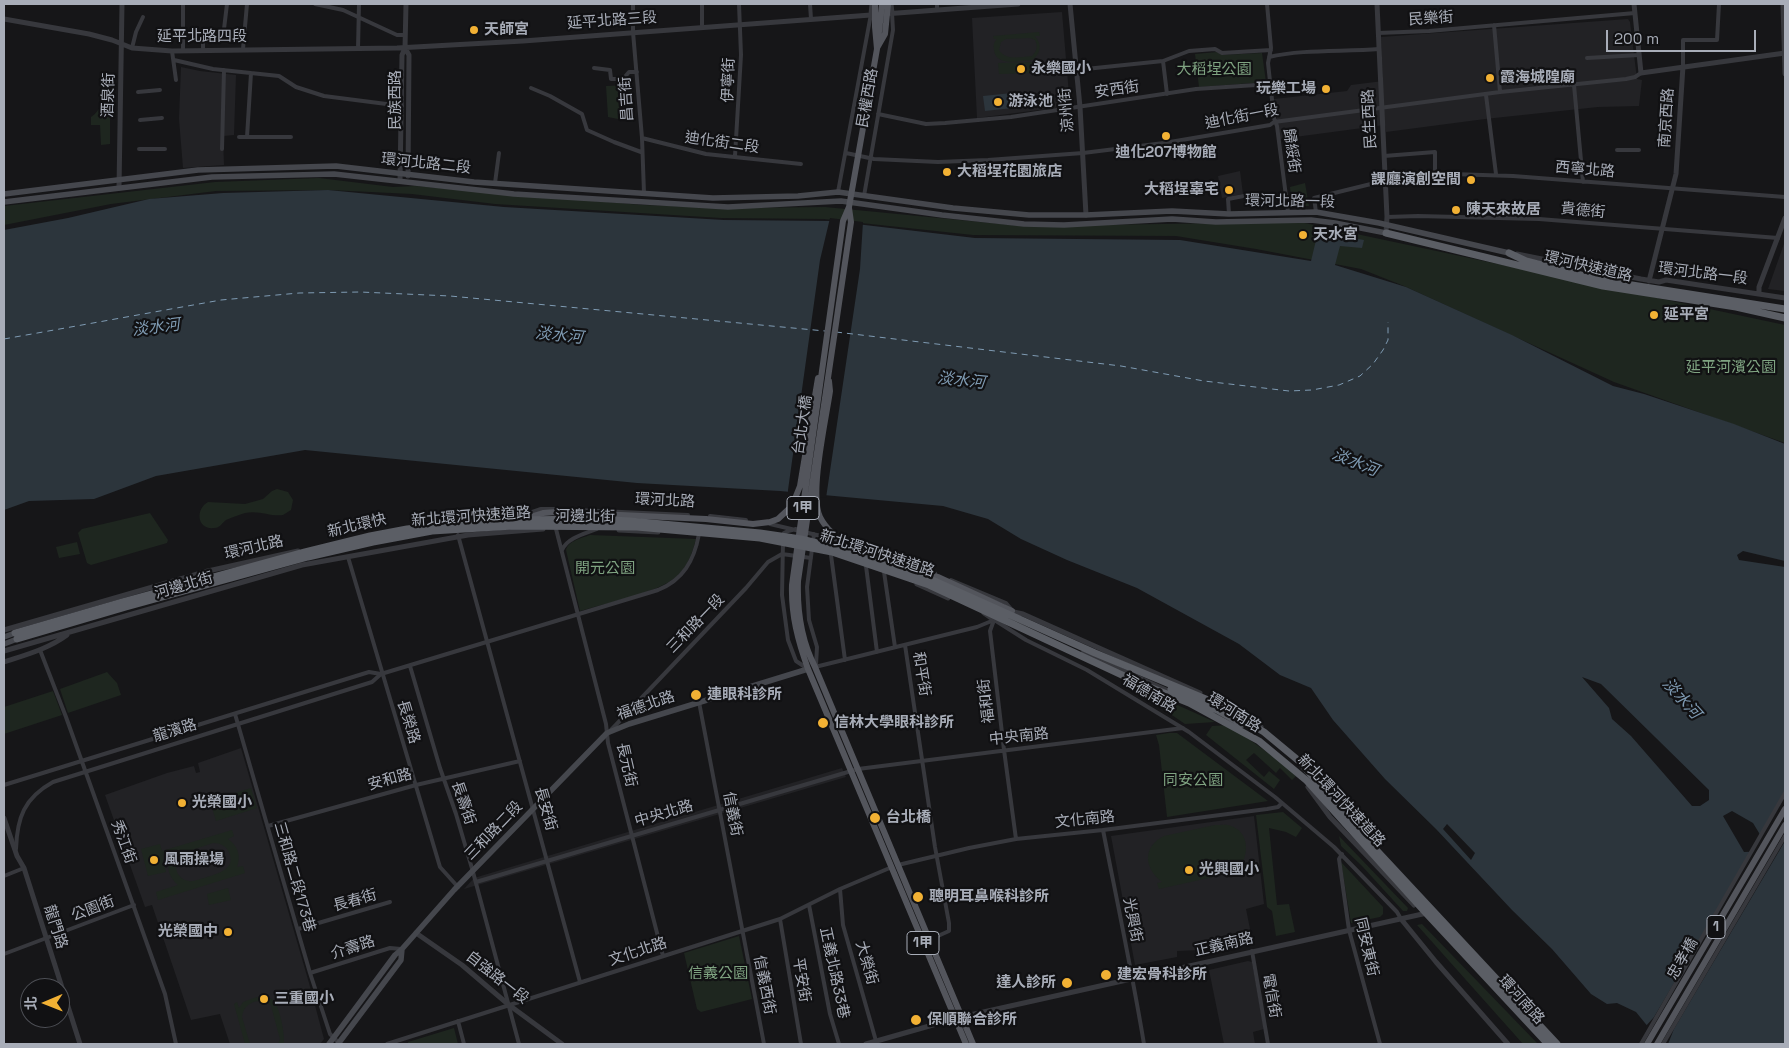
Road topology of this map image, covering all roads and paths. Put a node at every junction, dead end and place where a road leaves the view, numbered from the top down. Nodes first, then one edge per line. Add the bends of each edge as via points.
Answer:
1 (122, 4) edge
2 (183, 4) edge
3 (227, 4) edge
4 (247, 4) edge
5 (314, 4) edge
6 (359, 4) edge
7 (406, 4) edge
8 (633, 4) edge
9 (702, 4) edge
10 (739, 4) edge
11 (810, 4) edge
12 (874, 4) edge
13 (882, 4) edge
14 (890, 4) edge
15 (1018, 4) edge
16 (1070, 4) edge
17 (1267, 4) edge
18 (1377, 4) edge
19 (1634, 4) edge
20 (1719, 4) edge
21 (1783, 4) edge
22 (937, 7) edge
23 (892, 13) junction
24 (1635, 13) junction
25 (871, 14) junction
26 (143, 17) dead end
27 (359, 18) junction
28 (811, 19) junction
29 (4, 20) edge
30 (740, 24) junction
31 (1494, 26) junction
32 (702, 27) junction
33 (633, 32) junction
34 (1378, 33) junction
35 (405, 35) junction
36 (122, 43) junction
37 (132, 48) junction
38 (405, 48) junction
39 (242, 49) junction
40 (358, 49) junction
41 (877, 49) junction
42 (1379, 49) junction
43 (183, 50) junction
44 (203, 50) junction
45 (1271, 50) junction
46 (172, 51) junction
47 (1785, 54) edge
48 (1639, 55) junction
49 (1269, 57) junction
50 (1587, 58) dead end
51 (174, 60) junction
52 (1163, 61) junction
53 (1683, 66) junction
54 (594, 68) dead end
55 (224, 70) junction
56 (1076, 70) junction
57 (637, 72) junction
58 (1641, 72) junction
59 (251, 73) junction
60 (1785, 74) edge
61 (176, 80) dead end
62 (1271, 84) junction
63 (1574, 85) junction
64 (531, 88) dead end
65 (160, 90) dead end
66 (138, 92) dead end
67 (1500, 92) junction
68 (1167, 94) junction
69 (1486, 95) junction
70 (402, 106) junction
71 (1080, 107) junction
72 (1382, 109) junction
73 (878, 114) junction
74 (162, 118) dead end
75 (140, 120) dead end
76 (1274, 122) junction
77 (239, 137) dead end
78 (247, 137) junction
79 (291, 137) dead end
80 (642, 138) junction
81 (222, 148) dead end
82 (139, 149) dead end
83 (165, 149) dead end
84 (1617, 150) dead end
85 (1639, 150) dead end
86 (641, 152) junction
87 (846, 153) junction
88 (1083, 153) junction
89 (499, 154) dead end
90 (736, 156) junction
91 (1384, 156) junction
92 (870, 158) junction
93 (801, 164) dead end
94 (1435, 172) junction
95 (400, 173) junction
96 (408, 174) junction
97 (1496, 174) junction
98 (1385, 177) junction
99 (119, 180) junction
100 (400, 181) junction
101 (408, 182) junction
102 (1583, 182) junction
103 (496, 183) junction
104 (119, 188) junction
105 (1672, 189) junction
106 (838, 192) junction
107 (644, 193) junction
108 (846, 193) joint
109 (4, 194) edge
110 (1249, 195) dead end
111 (864, 196) junction
112 (1785, 197) edge
113 (841, 201) joint
114 (4, 202) edge
115 (849, 207) junction
116 (1288, 212) junction
117 (1316, 212) junction
118 (1229, 214) junction
119 (1086, 215) junction
120 (1387, 218) junction
121 (1785, 218) edge
122 (1386, 229) junction
123 (1663, 229) junction
124 (1778, 238) junction
125 (1509, 253) junction
126 (1649, 281) junction
127 (1659, 282) junction
128 (1758, 294) junction
129 (1785, 298) edge
130 (1785, 310) edge
131 (1785, 319) edge
132 (822, 370) junction
133 (829, 375) junction
134 (515, 518) junction
135 (527, 518) junction
136 (457, 523) junction
137 (556, 529) junction
138 (597, 529) junction
139 (796, 529) junction
140 (699, 534) junction
141 (784, 534) junction
142 (459, 536) junction
143 (814, 537) junction
144 (783, 543) junction
145 (833, 547) joint
146 (811, 549) junction
147 (562, 550) junction
148 (782, 554) junction
149 (832, 555) junction
150 (348, 557) junction
151 (266, 558) junction
152 (811, 558) junction
153 (866, 566) junction
154 (884, 572) junction
155 (270, 574) junction
156 (1012, 611) junction
157 (577, 614) junction
158 (994, 620) junction
159 (4, 630) edge
160 (69, 633) junction
161 (16, 636) junction
162 (4, 637) edge
163 (487, 642) junction
164 (4, 644) edge
165 (803, 645) junction
166 (905, 645) junction
167 (896, 647) junction
168 (40, 650) junction
169 (4, 651) edge
170 (877, 652) junction
171 (845, 660) junction
172 (4, 662) edge
173 (410, 666) junction
174 (815, 667) junction
175 (808, 669) junction
176 (381, 674) junction
177 (699, 702) junction
178 (235, 714) junction
179 (238, 723) junction
180 (1183, 728) junction
181 (607, 734) junction
182 (1004, 750) junction
183 (922, 760) junction
184 (82, 761) junction
185 (520, 761) junction
186 (858, 769) junction
187 (86, 770) junction
188 (850, 771) junction
189 (443, 779) junction
190 (4, 785) edge
191 (416, 785) junction
192 (1785, 793) edge
193 (1282, 803) junction
194 (533, 809) junction
195 (720, 810) junction
196 (1785, 810) edge
197 (1347, 817) junction
198 (4, 818) edge
199 (1785, 825) edge
200 (268, 826) junction
201 (1103, 830) junction
202 (631, 836) junction
203 (1785, 836) edge
204 (1016, 839) junction
205 (16, 850) junction
206 (1342, 854) junction
207 (937, 855) junction
208 (548, 860) junction
209 (894, 866) junction
210 (24, 868) junction
211 (473, 872) junction
212 (4, 876) edge
213 (476, 882) junction
214 (458, 886) junction
215 (840, 889) junction
216 (390, 902) dead end
217 (134, 905) junction
218 (809, 905) junction
219 (1434, 911) junction
220 (1423, 914) junction
221 (780, 919) junction
222 (1401, 919) junction
223 (298, 929) junction
224 (742, 930) junction
225 (1349, 930) junction
226 (416, 933) junction
227 (45, 938) junction
228 (929, 940) junction
229 (402, 949) junction
230 (1252, 951) junction
231 (4, 954) edge
232 (663, 956) junction
233 (310, 973) junction
234 (1133, 979) junction
235 (580, 982) junction
236 (509, 1005) junction
237 (958, 1018) junction
238 (458, 1022) junction
239 (334, 1038) junction
240 (404, 1039) junction
241 (876, 1041) junction
242 (339, 1043) edge
243 (80, 1044) edge
244 (176, 1044) edge
245 (329, 1044) edge
246 (387, 1044) edge
247 (406, 1044) edge
248 (464, 1044) edge
249 (519, 1044) edge
250 (562, 1044) edge
251 (764, 1044) edge
252 (800, 1044) edge
253 (839, 1044) edge
254 (866, 1044) edge
255 (966, 1044) edge
256 (973, 1044) edge
257 (1144, 1044) edge
258 (1268, 1044) edge
259 (1380, 1044) edge
260 (1508, 1044) edge
261 (1544, 1044) edge
262 (1548, 1044) edge
263 (1557, 1044) edge
264 (1641, 1044) edge
265 (1647, 1044) edge
266 (1657, 1044) edge
267 (1663, 1044) edge

1 - 36 street, 酒泉街
2 - 43 street
3 - 44 street via 224,29 222,32 206,32
4 - 39 street
5 - 27 street via 343,10
6 - 27 street
7 - 35 street, 民族西路
8 - 33 street, 昌吉街
9 - 32 street
10 - 30 street, 伊寧街
11 - 28 street
12 - 25 street, 民權西路
12 - 41 main road, 台北大橋 / 1甲
13 - 41 main road, 1甲
14 - 23 street, 民權西路
14 - 41 main road, 台北大橋 / 1甲 via 884,34
15 - 22 street, 延平北路三段
16 - 56 street, 涼州街
17 - 45 street, 歸綏街
18 - 34 street, 民生西路
19 - 24 street
20 - 53 street via 1717,40 1683,40
21 - 47 street
22 - 23 street, 延平北路三段
23 - 25 street, 延平北路三段
23 - 73 street, 民權西路 via 893,30
24 - 31 street, 民樂街
24 - 48 street
25 - 28 street, 延平北路三段
25 - 87 street, 民權西路
26 - 37 street
27 - 35 street via 397,35
27 - 40 street
28 - 30 street, 延平北路三段
29 - 36 street, 延平北路四段 via 89,34
30 - 32 street, 延平北路三段
30 - 90 street, 伊寧街 via 741,78
31 - 34 street, 民樂街
31 - 67 street
32 - 33 street, 延平北路三段
33 - 38 street, 延平北路三段
33 - 57 street, 昌吉街
34 - 42 street, 民生西路
35 - 38 street, 民族西路
36 - 37 street, 延平北路四段
36 - 99 street, 酒泉街
37 - 46 street, 延平北路四段
38 - 40 street, 延平北路四段
38 - 70 street, 民族西路 via 402,55
38 - 96 street, 民族西路 via 409,55
39 - 40 street, 延平北路四段
39 - 44 street, 延平北路四段
41 - 115 main road, 台北大橋 / 1甲
42 - 49 street
42 - 72 street, 民生西路
43 - 44 street, 延平北路四段
43 - 46 street, 延平北路四段
45 - 49 street, 歸綏街
45 - 52 street via 1189,51
46 - 51 street
47 - 53 street
47 - 60 street
48 - 50 street
48 - 58 street
49 - 62 street, 歸綏街
51 - 55 street
51 - 61 street
52 - 56 street
52 - 68 street
53 - 58 street, 南京西路
53 - 105 street, 南京西路 via 1676,174
54 - 57 street via 610,70 610,79 623,79 629,72
55 - 59 street
55 - 81 street
56 - 71 street, 涼州街
57 - 80 street, 昌吉街
58 - 63 street, 迪化街一段 via 1626,79
59 - 70 street via 279,76 296,87 324,96
59 - 78 street
62 - 68 street, 安西街
62 - 76 street, 歸綏街
63 - 67 street, 迪化街一段
63 - 102 street
64 - 86 street via 582,114 587,130
65 - 66 street
67 - 69 street, 迪化街一段
68 - 71 street, 安西街
69 - 72 street, 迪化街一段
69 - 97 street
70 - 95 street, 民族西路
71 - 73 street, 安西街 via 926,124
71 - 88 street, 涼州街
72 - 76 street, 迪化街一段
72 - 91 street, 民生西路
73 - 92 street, 民權西路
74 - 75 street
76 - 88 street, 迪化街一段 via 1164,143
76 - 116 street, 歸綏街
77 - 78 street
78 - 79 street
80 - 86 street, 昌吉街
80 - 90 street, 迪化街二段 via 706,154
82 - 83 street
84 - 85 street
86 - 107 street, 昌吉街
87 - 92 street, 迪化街一段
87 - 106 street, 民權西路
88 - 92 street, 迪化街一段 via 955,162
88 - 119 street, 涼州街
89 - 103 street
90 - 93 street, 迪化街二段
91 - 94 street via 1435,152
91 - 98 street, 民生西路
92 - 111 street, 民權西路
94 - 97 street, 西寧北路
94 - 98 street, 西寧北路 via 1391,172
95 - 96 main road, 環河北路二段
95 - 99 main road, 環河北路二段 via 324,166 220,169
95 - 100 street, 民族西路
96 - 101 street, 民族西路
96 - 103 main road, 環河北路二段
97 - 102 street, 西寧北路
98 - 117 street, 西寧北路 via 1379,182 1314,198
98 - 120 street, 民生西路
99 - 104 street, 酒泉街
99 - 109 main road, 環河北路二段
100 - 101 main road, 環河北路二段
100 - 104 main road, 環河北路二段 via 334,174 212,177
101 - 113 main road, 環河北路二段 via 514,194 728,207
102 - 105 street, 西寧北路
103 - 107 main road, 環河北路二段
104 - 114 main road, 環河北路二段
105 - 112 street, 西寧北路
105 - 123 street, 南京西路
106 - 107 main road, 環河北路二段 via 713,198
106 - 108 main road, 環河北路二段
108 - 111 main road, 環河北路一段
110 - 118 street via 1228,199
111 - 119 main road, 環河北路一段 via 1010,214
113 - 122 main road, 環河北路一段 via 1024,224 1172,219 1216,222 1311,220
115 - 132 main road, 台北大橋 / 1甲 via 843,221
115 - 133 main road, 台北大橋 / 1甲 via 851,222
116 - 117 main road, 環河北路一段
116 - 118 main road, 環河北路一段
117 - 122 main road, 環河北路一段
118 - 119 main road, 環河北路一段 via 1172,211
120 - 122 street, 民生西路
120 - 123 street, 貴德街 via 1523,218
121 - 124 street
122 - 125 main road, 環河北路一段
122 - 131 highway, 環河快速道路 via 1603,286 1717,304
123 - 124 street, 貴德街
123 - 126 street, 南京西路
124 - 128 street
125 - 126 street, 環河北路一段
125 - 130 highway, 環河快速道路 via 1526,261 1600,280
126 - 127 street, 環河北路一段
127 - 128 street, 環河北路一段 via 1666,280
127 - 130 highway via 1663,286 1758,300
128 - 129 street, 環河北路一段
132 - 135 main road via 800,486 792,506 778,519 752,524 556,512
132 - 165 main road, 台北大橋 / 1甲 via 792,585 792,614
133 - 156 main road via 830,390 816,499 820,516 830,532 851,546 938,577
133 - 165 main road, 台北大橋 / 1甲 via 798,580
134 - 135 street, 環河北路
134 - 136 street, 環河北路
134 - 139 street, 環河北路 via 541,509 556,508 718,517
135 - 141 street, 環河北路 via 611,517
136 - 142 street, 長安街
136 - 151 street, 環河北路 via 396,530
137 - 138 street, 河邊北街
137 - 142 street, 河邊北街
137 - 147 street, 長元街
138 - 140 street, 河邊北街
138 - 147 street via 564,544
139 - 141 street
139 - 143 street, 環河北路
140 - 144 street, 河邊北街
140 - 157 street, 龍濱路 via 693,558 672,583
141 - 143 street, 環河北路
141 - 144 street
142 - 150 street, 河邊北街
142 - 163 street, 長安街
143 - 146 street
143 - 156 street, 環河南路 via 907,568
144 - 146 street, 河邊北街
144 - 148 street
145 - 161 highway, 新北環快 via 782,536 630,521 515,520 432,526 370,536 305,552 122,602
145 - 197 highway, 新北環河快速道路 via 930,579 1221,707 1264,732 1299,761
146 - 149 street, 環河南路
146 - 152 street
147 - 157 street, 長元街
148 - 152 street
148 - 175 street via 782,595 788,640 796,661
148 - 181 street, 三和路一段 via 768,562
149 - 153 street, 環河南路
149 - 171 street
150 - 155 street, 河邊北街
150 - 176 street, 長榮路
151 - 155 street
151 - 159 street, 環河北路 via 199,573
152 - 174 street via 807,587 817,647
153 - 154 street, 環河南路
153 - 170 street
154 - 158 street, 環河南路 via 918,584
154 - 167 street
155 - 160 street, 河邊北街
156 - 158 street
156 - 197 highway via 1020,620 1217,710 1257,733 1297,766
156 - 219 street, 環河南路 via 1214,700 1254,722 1306,765
157 - 163 street, 龍濱路
157 - 181 street, 長元街
158 - 166 street
158 - 180 street, 福德南路 via 1087,670
158 - 182 street, 福和街 via 990,631
158 - 220 street, 環河南路 via 1007,622 1178,695 1251,736 1301,777 1330,817
160 - 168 street, 河邊北街
160 - 169 street, 河邊北街
161 - 162 main road
161 - 164 main road
161 - 262 highway, 新北環河快速道路 via 308,557 432,531 513,526 637,527 760,538 832,552 929,585 1189,703 1259,741 1312,786
163 - 173 street, 龍濱路
163 - 185 street, 長安街
165 - 174 main road, 1甲
165 - 175 main road, 1甲
166 - 167 street
166 - 183 street, 和平街
167 - 170 street
168 - 172 street, 河邊北街
168 - 184 street, 秀江街
170 - 171 street
171 - 174 street
173 - 176 street, 龍濱路
173 - 189 street, 長壽街
174 - 175 street
174 - 186 main road, 1甲
175 - 177 main road, 福德北路
175 - 188 main road, 1甲
176 - 178 street, 龍濱路 via 369,672
176 - 179 street, 龍濱路 via 372,682
176 - 191 street, 長榮路
177 - 181 main road, 福德北路
177 - 195 street, 信義街
178 - 179 street, 三和路二段173巷
178 - 184 street, 龍濱路
179 - 187 street, 龍濱路
179 - 200 street, 三和路二段173巷
180 - 182 street, 中央南路
180 - 193 street, 福德南路
181 - 194 main road, 三和路二段
181 - 202 street, 長元街
182 - 183 street, 中央南路
182 - 204 street, 福和街
183 - 186 street, 中央南路
183 - 207 street, 和平街
184 - 187 street, 秀江街
184 - 190 street, 龍濱路
185 - 189 street, 安和路
185 - 194 street, 長安街
186 - 188 street, 中央北路
186 - 209 main road, 1甲
187 - 205 street, 龍濱路 via 53,782 31,799 16,829
187 - 217 street, 秀江街
188 - 195 street, 中央北路
188 - 209 main road, 1甲
189 - 191 street, 安和路
189 - 211 street, 長壽街
191 - 200 street, 安和路
191 - 214 street, 長榮路 via 440,867
192 - 264 street
193 - 201 street, 文化南路 via 1272,808
193 - 206 street, 福德南路
194 - 208 street, 長安街
194 - 211 main road, 三和路二段
195 - 202 street, 中央北路
195 - 224 street, 信義街
196 - 265 main road, 忠孝橋 / 1
197 - 263 highway, 新北環河快速道路
198 - 205 street, 龍門路
199 - 266 main road, 忠孝橋 / 1
200 - 223 street, 三和路二段173巷
201 - 204 street, 文化南路
201 - 234 street, 光興街
202 - 208 street, 中央北路
202 - 232 street, 長元街
203 - 267 street
204 - 207 street, 文化南路
205 - 210 street, 龍門路
206 - 222 street, 福德南路
206 - 225 street, 同安東街 via 1338,858
207 - 209 street, 文化南路
207 - 228 street, 和平街 via 949,931
208 - 213 street, 中央北路
208 - 235 street, 長安街
209 - 215 street, 文化北路
209 - 228 main road, 1甲
209 - 237 main road, 1甲
210 - 212 street
210 - 227 street, 龍門路
211 - 213 street, 長壽街
211 - 214 main road, 三和路二段
213 - 236 street, 長壽街
214 - 226 main road, 三和路二段
215 - 218 street, 文化北路
215 - 241 street, 大榮街 via 843,925
216 - 223 street, 長春街
217 - 227 street, 公園街
217 - 244 street, 秀江街 via 165,994
218 - 221 street, 文化北路
218 - 253 street, 正義北路33巷
219 - 220 street, 正義南路
219 - 263 street, 環河南路
220 - 222 street, 正義南路
220 - 261 street, 環河南路
221 - 224 street, 文化北路
221 - 252 street, 平安街
222 - 225 street, 正義南路
222 - 260 street
223 - 233 street, 三和路二段173巷
224 - 232 street, 文化北路
224 - 251 street, 信義西街
225 - 230 street, 正義南路
225 - 259 street, 同安東街
226 - 229 main road, 三和路二段
226 - 236 street, 自強路一段 via 462,965
227 - 231 street, 公園街
227 - 243 street, 龍門路
228 - 237 main road, 1甲
229 - 233 street, 介壽路 via 390,948
229 - 239 main road, 三和路二段
229 - 242 main road, 三和路二段 via 401,960
230 - 234 street, 正義南路
230 - 258 street, 電信街
232 - 235 street, 文化北路
233 - 239 street, 三和路二段173巷
234 - 237 street, 正義南路
234 - 257 street, 光興街
235 - 236 street, 文化北路
236 - 238 street, 文化北路
236 - 249 street, 長壽街
236 - 250 street, 自強路一段
237 - 241 street, 正義南路
237 - 255 main road, 1甲
237 - 256 main road, 1甲
238 - 240 street, 文化北路
238 - 248 street
239 - 242 street, 三和路二段173巷
239 - 245 main road, 三和路二段
240 - 246 street, 文化北路
240 - 247 street
241 - 254 street, 正義南路

